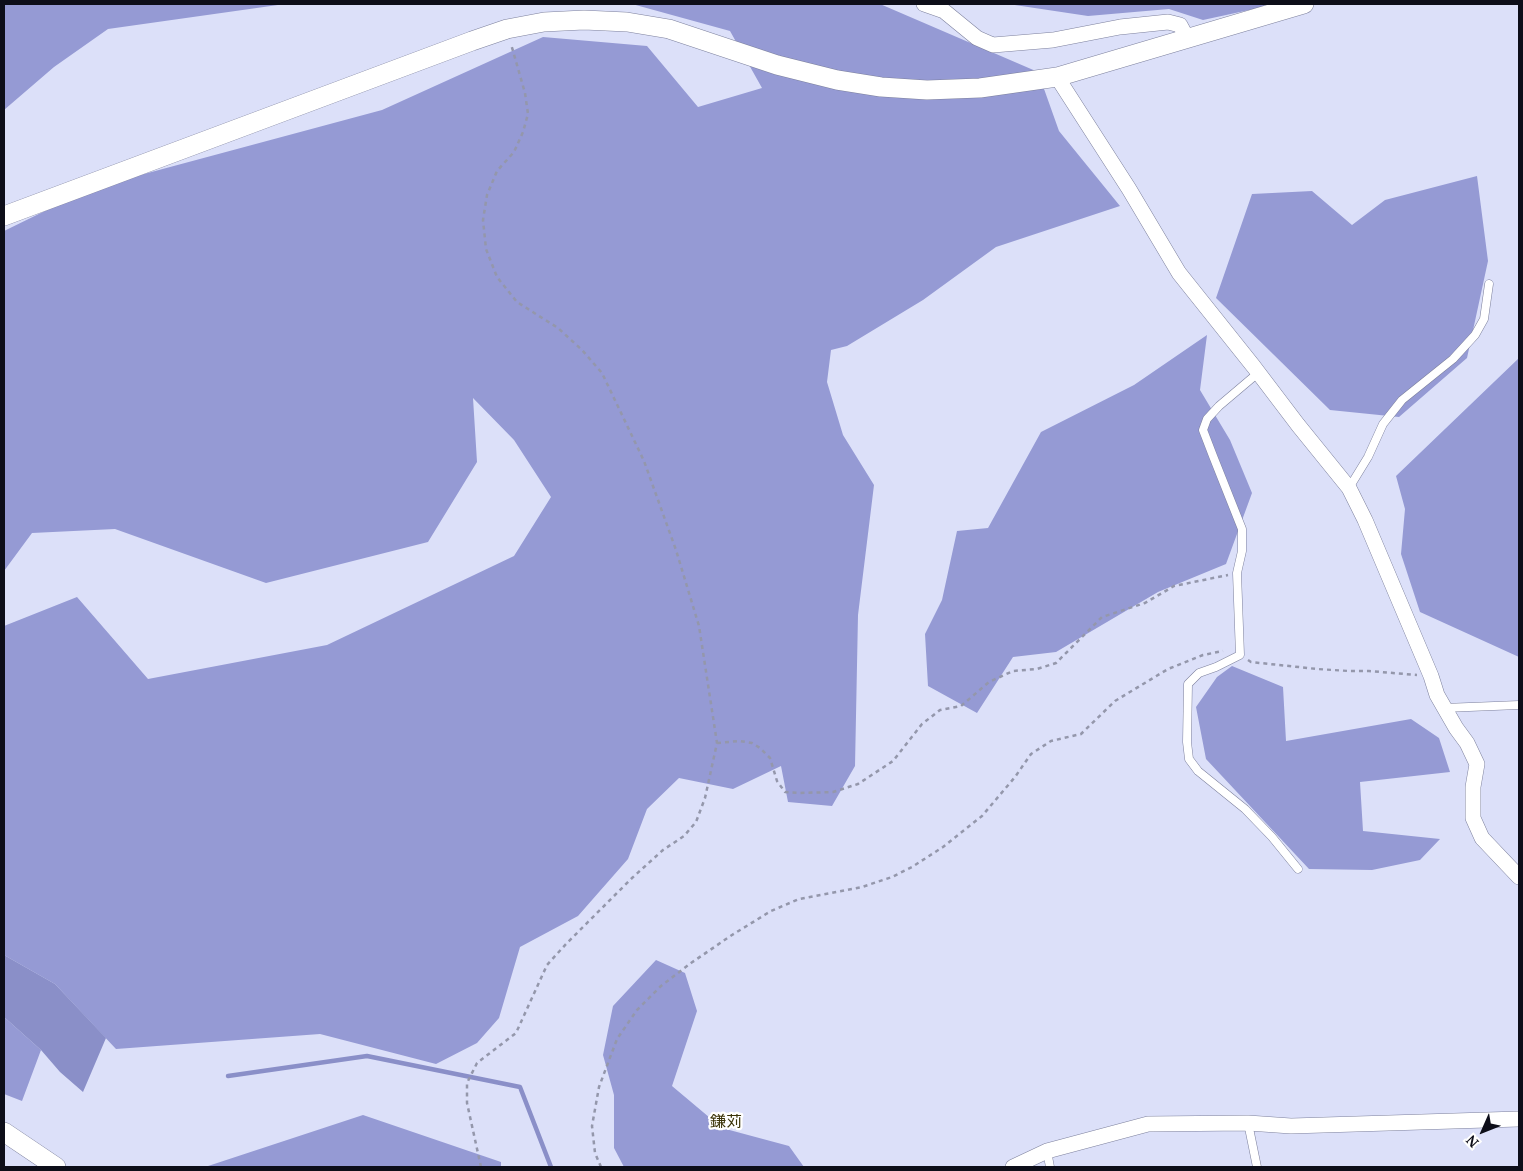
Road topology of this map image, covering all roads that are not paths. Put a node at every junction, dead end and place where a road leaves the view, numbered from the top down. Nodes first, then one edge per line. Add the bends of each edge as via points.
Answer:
1 (924, 4) edge
2 (1304, 4) edge
3 (1187, 38) junction
4 (1057, 78) junction
5 (4, 216) edge
6 (1489, 284) dead end
7 (1258, 373) junction
8 (1349, 488) junction
9 (1519, 705) edge
10 (1443, 708) junction
11 (1298, 869) dead end
12 (1519, 877) edge
13 (1519, 1119) edge
14 (1248, 1123) junction
15 (4, 1132) edge
16 (1047, 1151) junction
17 (56, 1167) edge
18 (1013, 1167) edge
19 (1050, 1167) edge
20 (1257, 1167) edge

1 - 3 street via 944,11 977,38 993,46 1168,22 1180,25
2 - 3 street
3 - 4 street
4 - 5 street via 980,88 927,90 882,86 837,80 777,64 669,29 627,22 544,22 507,30 341,89
4 - 7 street via 1179,273
6 - 8 lane via 1484,318 1475,335 1453,359 1402,400 1383,424
7 - 8 street
7 - 11 lane via 1219,406 1207,419 1203,430 1242,529 1242,552 1237,573 1240,655 1199,673 1188,684 1187,742 1189,759 1198,771 1252,816
8 - 10 street
9 - 10 lane
10 - 12 street via 1477,764 1473,818 1482,838
13 - 14 street via 1291,1126
14 - 16 street via 1148,1124
14 - 20 lane
15 - 17 street
16 - 18 street
16 - 19 lane

